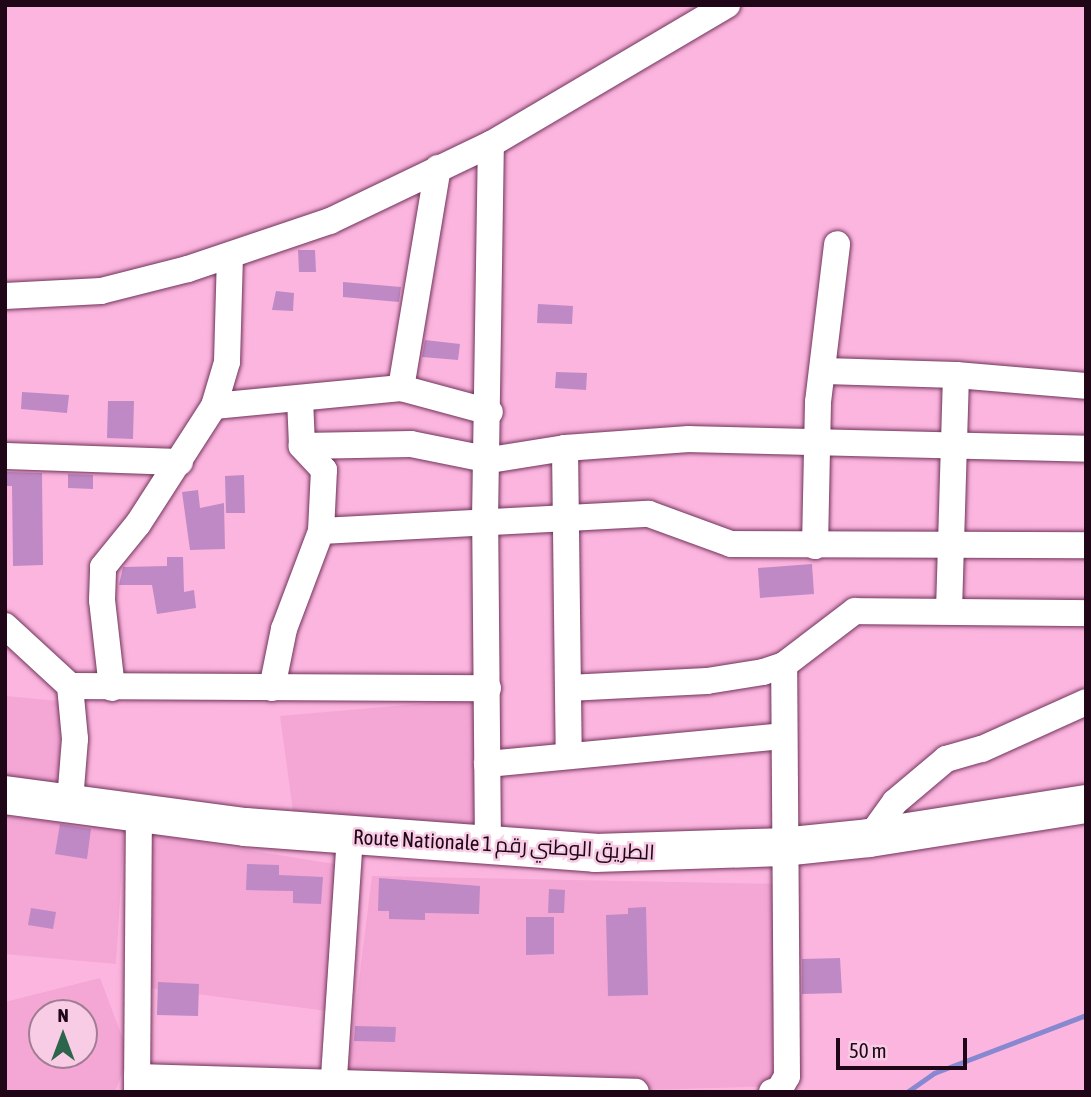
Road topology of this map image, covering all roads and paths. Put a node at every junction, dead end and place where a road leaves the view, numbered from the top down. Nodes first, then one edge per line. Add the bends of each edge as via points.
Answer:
1 (727, 5) edge
2 (491, 144) junction
3 (438, 168) junction
4 (837, 244) dead end
5 (230, 256) junction
6 (5, 296) edge
7 (825, 371) junction
8 (956, 375) junction
9 (1086, 386) edge
10 (401, 388) junction
11 (300, 399) junction
12 (214, 406) junction
13 (490, 412) junction
14 (816, 441) junction
15 (951, 443) junction
16 (302, 446) junction
17 (565, 447) junction
18 (1086, 449) edge
19 (5, 456) edge
20 (490, 460) junction
21 (180, 462) junction
22 (567, 515) junction
23 (485, 520) junction
24 (321, 531) junction
25 (1086, 545) edge
26 (815, 546) junction
27 (953, 547) junction
28 (949, 611) junction
29 (1086, 613) edge
30 (5, 626) edge
31 (784, 666) junction
32 (70, 686) junction
33 (112, 688) junction
34 (272, 688) junction
35 (488, 688) junction
36 (568, 688) junction
37 (1086, 702) edge
38 (783, 736) junction
39 (569, 756) junction
40 (487, 764) junction
41 (5, 795) edge
42 (70, 801) junction
43 (1086, 804) edge
44 (139, 810) junction
45 (350, 836) junction
46 (869, 838) junction
47 (488, 847) junction
48 (782, 847) junction
49 (137, 1084) edge
50 (333, 1088) edge
51 (636, 1092) edge
52 (772, 1092) edge

1 - 2 street
2 - 3 street
2 - 13 street
3 - 5 street via 330,222
3 - 10 street
4 - 7 street
5 - 6 street via 101,291
5 - 12 street via 227,362
7 - 8 street
7 - 14 street
8 - 9 street
8 - 15 street
10 - 11 street
10 - 13 street
11 - 12 street
11 - 16 street
12 - 21 street
13 - 20 street
14 - 15 street
14 - 17 street via 689,439
14 - 26 street
15 - 18 street
15 - 27 street
16 - 20 street via 411,444
16 - 24 street via 324,470
17 - 20 street
17 - 22 street
19 - 21 street
20 - 23 street
21 - 33 street via 103,567
22 - 23 street
22 - 26 street via 649,514 731,544
22 - 36 street
23 - 24 street
23 - 35 street
24 - 34 street via 284,629
25 - 27 street
26 - 27 street
27 - 28 street
28 - 29 street
28 - 31 street via 845,614
30 - 32 street
31 - 36 street via 707,681
31 - 38 street
32 - 33 street
32 - 42 street via 75,740
33 - 34 street
34 - 35 street
35 - 40 street
36 - 39 street
37 - 46 street via 993,744 946,759 895,802
38 - 39 street
38 - 48 street
39 - 40 street
40 - 47 street
41 - 42 highway, Route Nationale الطريق الوطني رقم 1
42 - 44 highway, Route Nationale الطريق الوطني رقم 1
43 - 46 highway, Route Nationale الطريق الوطني رقم 1
44 - 45 highway, Route Nationale الطريق الوطني رقم 1
44 - 49 street
45 - 47 highway, Route Nationale الطريق الوطني رقم 1
45 - 50 street
46 - 48 highway, Route Nationale الطريق الوطني رقم 1
47 - 48 highway, Route Nationale الطريق الوطني رقم 1 via 595,853
48 - 52 street via 787,1076 779,1090
49 - 50 street
50 - 51 street

